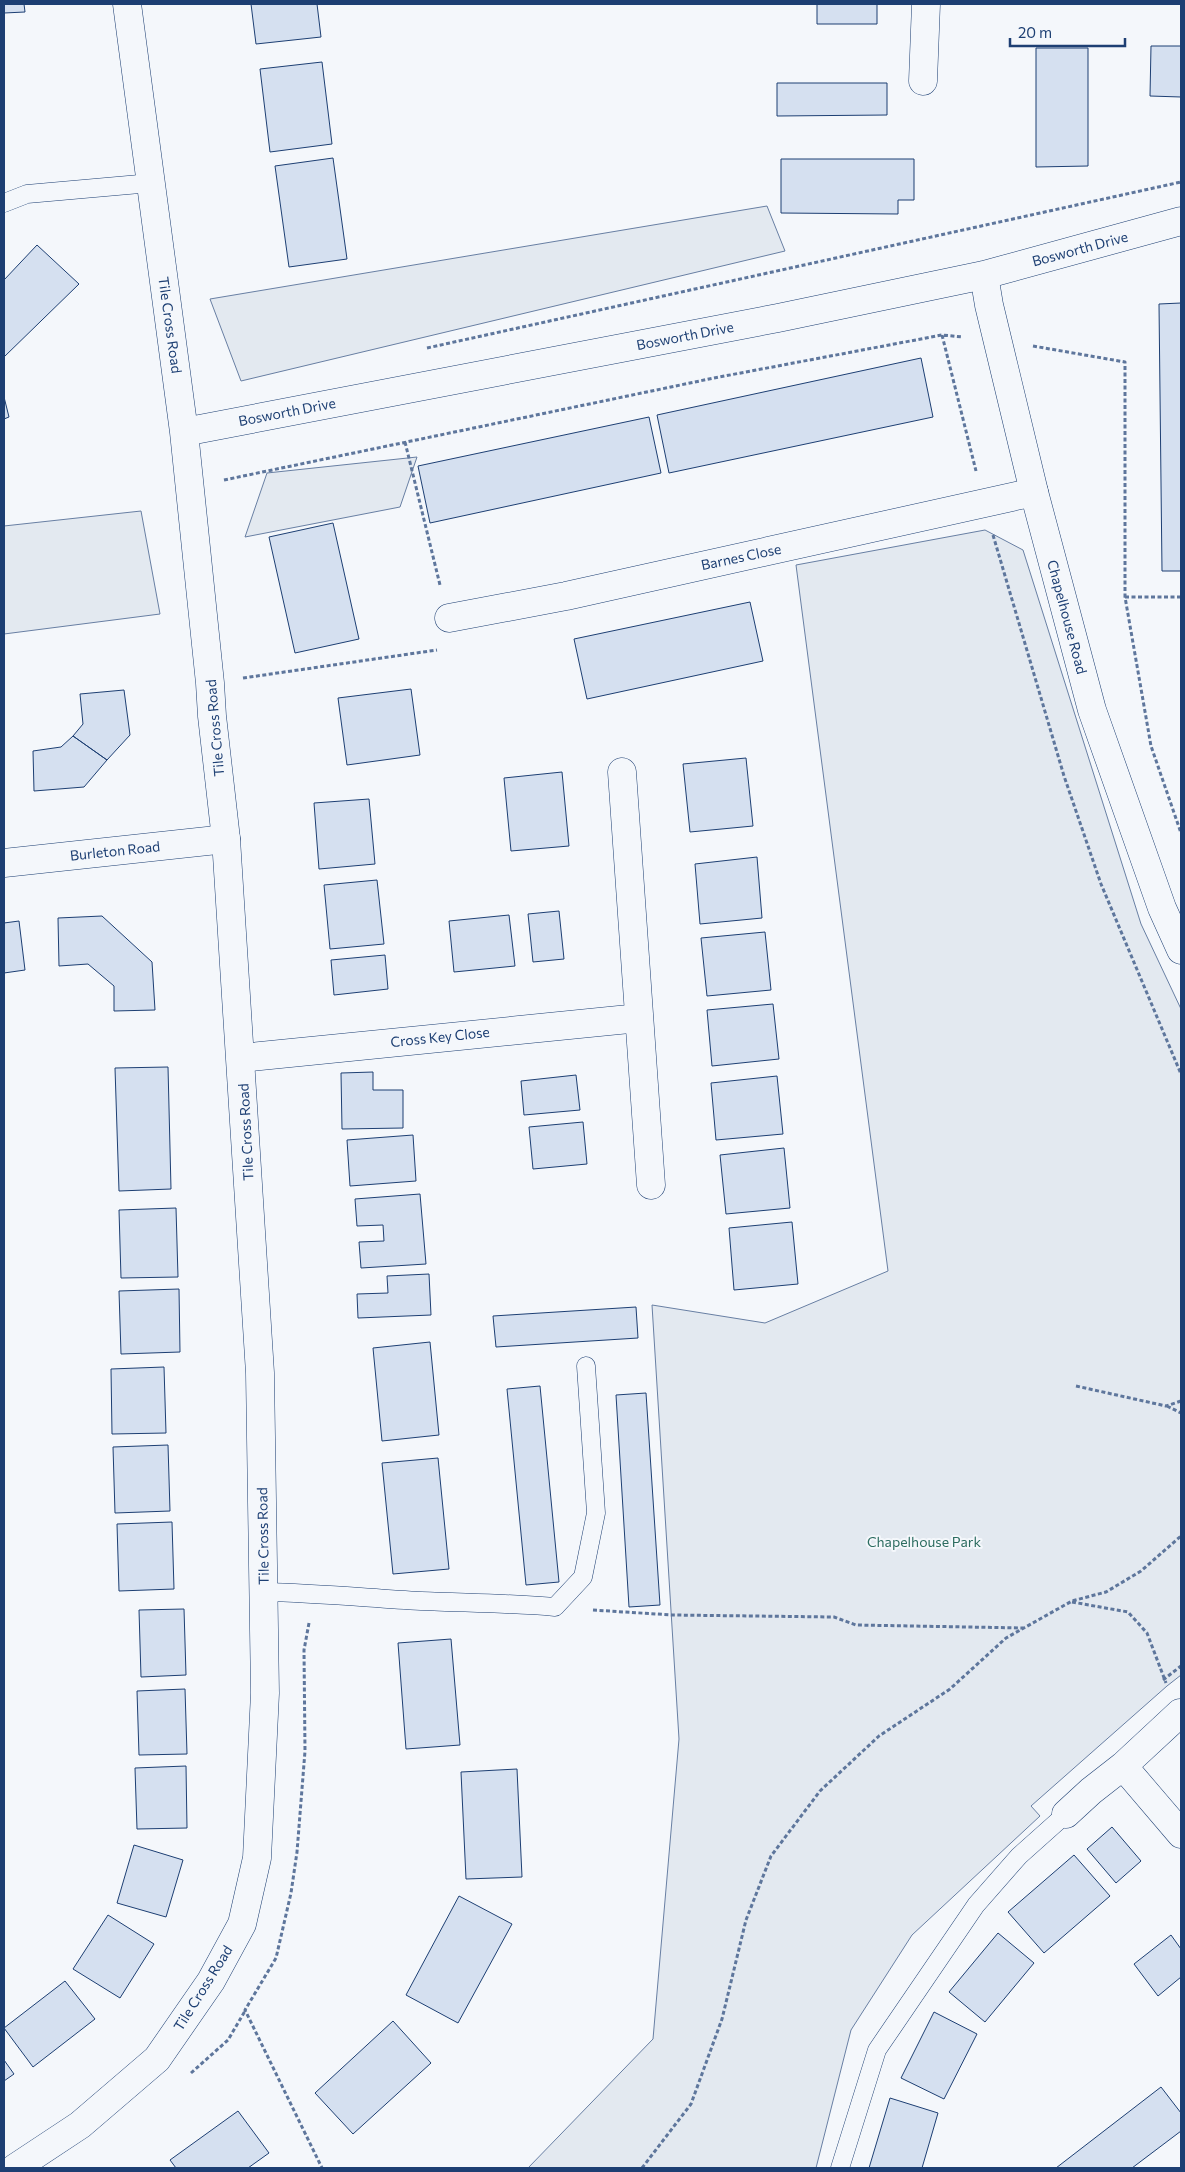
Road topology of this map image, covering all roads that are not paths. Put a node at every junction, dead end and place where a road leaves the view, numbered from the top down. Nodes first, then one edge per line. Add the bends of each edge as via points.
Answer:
1 (126, 4) edge
2 (926, 4) edge
3 (923, 81) dead end
4 (151, 183) junction
5 (4, 203) edge
6 (1181, 221) edge
7 (984, 275) junction
8 (184, 432) junction
9 (1034, 492) junction
10 (449, 618) road end
11 (622, 772) dead end
12 (226, 839) junction
13 (4, 863) edge
14 (1181, 950) edge
15 (639, 1018) junction
16 (241, 1058) junction
17 (651, 1185) dead end
18 (586, 1366) dead end
19 (264, 1592) junction
20 (1181, 1712) edge
21 (1123, 1766) junction
22 (1066, 1814) joint
23 (1181, 1834) edge
24 (14, 2168) edge
25 (840, 2168) edge

1 - 4 street, Tile Cross Road
2 - 3 street
4 - 5 lane via 27,194
4 - 8 street, Tile Cross Road
6 - 7 street, Bosworth Drive
7 - 8 street, Bosworth Drive via 778,318
7 - 9 street, Chapelhouse Road via 988,305
8 - 12 street, Tile Cross Road
9 - 10 street, Barnes Close via 566,596
9 - 14 street, Chapelhouse Road via 1092,710 1162,908
11 - 15 street
12 - 13 street, Burleton Road
12 - 16 street, Tile Cross Road
15 - 16 street, Cross Key Close
15 - 17 street
16 - 19 street, Tile Cross Road via 260,1374
18 - 19 lane via 596,1513 583,1577 555,1606
19 - 24 street, Tile Cross Road via 265,1693 257,1858 242,1924 212,1981 157,2059 80,2125
20 - 21 street
21 - 22 street
21 - 23 street
22 - 25 lane via 1019,1856 976,1904 877,2050

